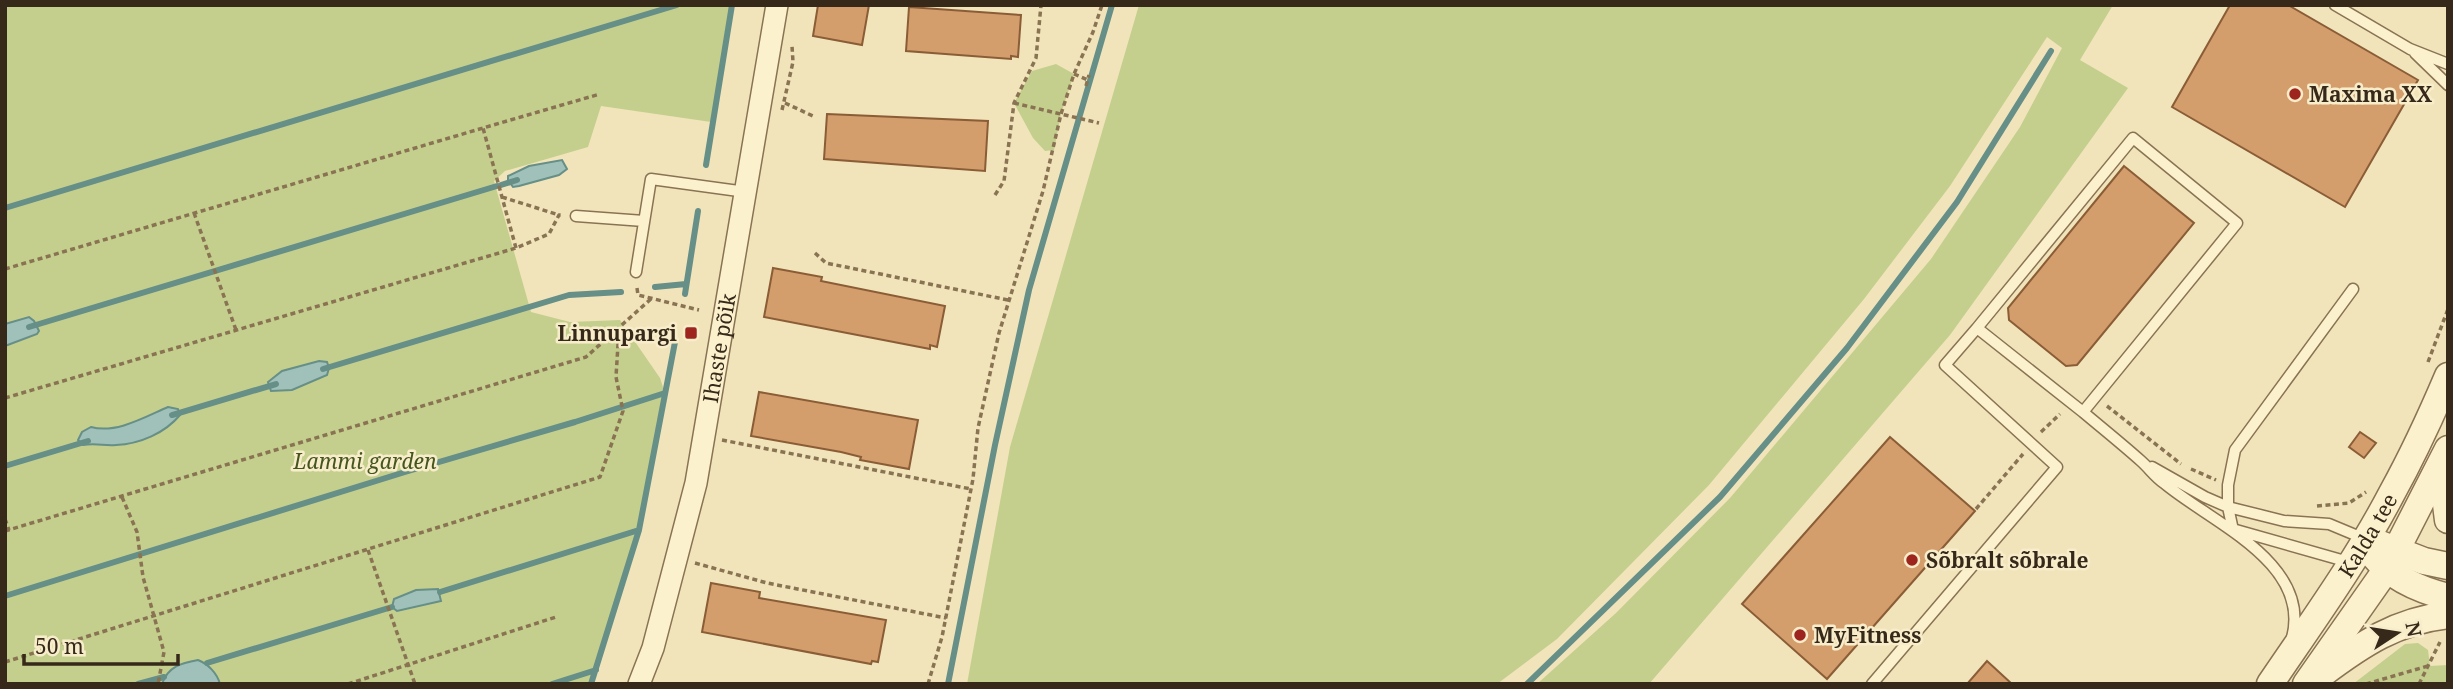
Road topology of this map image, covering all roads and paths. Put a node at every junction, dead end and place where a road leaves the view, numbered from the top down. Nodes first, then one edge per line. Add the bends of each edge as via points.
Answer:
1 (777, 5) edge
2 (1041, 5) edge
3 (1102, 5) edge
4 (2335, 5) edge
5 (2410, 49) junction
6 (2448, 64) edge
7 (1074, 74) junction
8 (2448, 85) edge
9 (1086, 86) dead end
10 (600, 94) dead end
11 (784, 103) dead end
12 (1014, 103) junction
13 (1061, 114) junction
14 (815, 117) dead end
15 (1099, 123) dead end
16 (483, 128) junction
17 (746, 192) junction
18 (995, 195) dead end
19 (502, 197) junction
20 (194, 213) junction
21 (559, 215) junction
22 (576, 216) joint
23 (644, 221) junction
24 (516, 247) junction
25 (815, 253) dead end
26 (5, 269) edge
27 (636, 272) joint
28 (2353, 289) dead end
29 (652, 299) junction
30 (1008, 300) junction
31 (2448, 309) edge
32 (699, 310) dead end
33 (619, 328) junction
34 (1977, 328) junction
35 (236, 330) junction
36 (2436, 375) edge
37 (2095, 397) junction
38 (5, 398) edge
39 (2083, 412) junction
40 (2069, 421) dead end
41 (718, 439) dead end
42 (2031, 444) junction
43 (2445, 457) edge
44 (2141, 461) junction
45 (2372, 481) dead end
46 (2228, 485) junction
47 (971, 489) junction
48 (122, 497) junction
49 (2317, 506) dead end
50 (2228, 507) junction
51 (1976, 509) dead end
52 (5, 519) edge
53 (2448, 520) edge
54 (2233, 530) junction
55 (7, 531) edge
56 (2365, 539) junction
57 (368, 550) junction
58 (2390, 560) junction
59 (693, 562) dead end
60 (2351, 563) junction
61 (2448, 566) edge
62 (2448, 597) edge
63 (155, 615) junction
64 (2448, 615) edge
65 (556, 617) dead end
66 (946, 618) junction
67 (2440, 642) dead end
68 (5, 662) edge
69 (408, 665) junction
70 (2428, 666) junction
71 (2276, 675) edge
72 (158, 682) edge
73 (348, 684) edge
74 (415, 684) edge
75 (639, 684) edge
76 (928, 684) edge
77 (1872, 684) edge
78 (2308, 684) edge
79 (2366, 684) edge
80 (2419, 684) edge

1 - 17 street, Ihaste põik
2 - 12 path via 1036,58
3 - 7 path
4 - 5 lane
5 - 6 lane
5 - 8 lane
7 - 9 path via 1089,78
7 - 13 path
10 - 16 path
11 - 14 path
12 - 13 path
12 - 18 path via 1004,181
13 - 15 path
13 - 30 path via 1043,191
16 - 19 path
16 - 20 path
17 - 23 lane via 651,179
17 - 75 street, Ihaste põik via 696,483 653,648
19 - 21 path
19 - 24 path
20 - 26 path
20 - 35 path
21 - 22 path
21 - 24 path via 549,234
22 - 23 lane
23 - 27 lane
24 - 35 path
25 - 30 path via 826,263
27 - 29 path via 638,295
28 - 46 lane via 2235,450
29 - 32 path
29 - 33 path
30 - 47 path via 978,428
31 - 36 path
33 - 48 path via 586,357
33 - 57 path via 616,377 623,411 600,477
34 - 37 lane via 2133,138 2237,223
34 - 39 lane
34 - 42 lane via 1945,365
35 - 38 path
36 - 56 street, Kalda tee via 2420,439
37 - 39 lane
37 - 46 path via 2184,466
39 - 44 lane
40 - 42 path via 2058,412
41 - 47 path
42 - 51 path
42 - 77 lane via 2057,467
43 - 53 street
43 - 58 street, Kalda tee
44 - 50 lane
44 - 54 lane via 2165,485
45 - 49 path via 2366,493 2348,503
46 - 50 lane
47 - 66 path
48 - 55 path
48 - 63 path via 137,532 143,578
50 - 54 lane
50 - 56 lane via 2284,520 2329,524
52 - 55 path
54 - 60 lane
54 - 71 lane via 2266,560 2289,590 2295,615 2293,635
56 - 58 street via 2374,556
56 - 60 street, Kalda tee
57 - 63 path
57 - 69 path
58 - 60 lane
58 - 61 street
58 - 62 street via 2415,586
58 - 78 street, Kalda tee
59 - 66 path via 768,583
60 - 71 street, Kalda tee
63 - 68 path
63 - 72 path via 164,652
64 - 78 street via 2384,631
65 - 69 path
66 - 76 path
67 - 70 path
69 - 73 path
69 - 74 path
70 - 79 path
70 - 80 path

